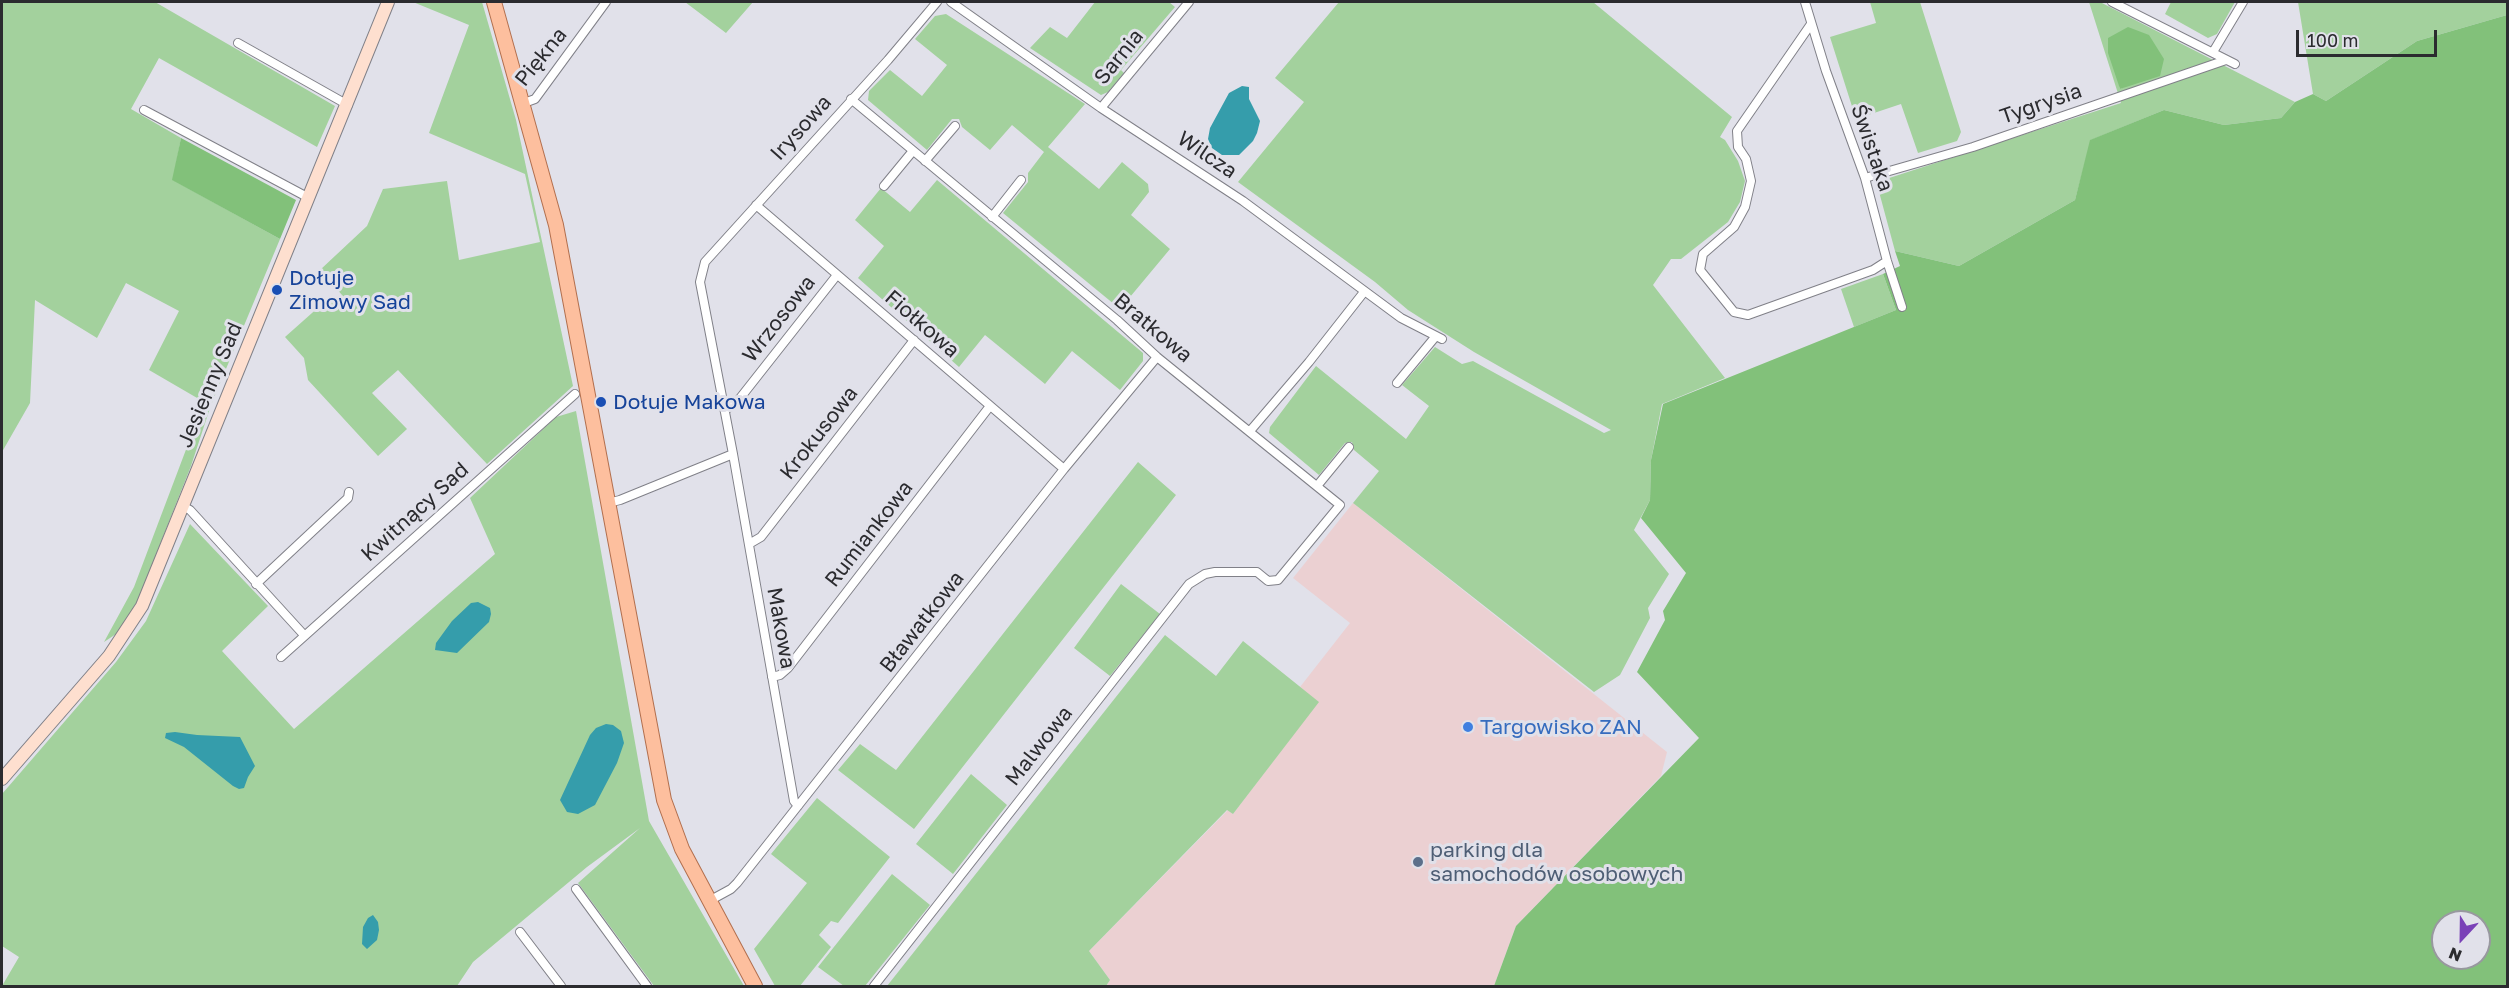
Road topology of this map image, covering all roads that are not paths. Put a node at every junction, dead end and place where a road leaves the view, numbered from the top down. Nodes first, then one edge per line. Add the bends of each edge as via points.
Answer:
1 (388, 2) edge
2 (606, 2) edge
3 (937, 2) edge
4 (951, 2) edge
5 (1189, 2) edge
6 (1805, 2) edge
7 (2112, 2) edge
8 (2243, 2) edge
9 (496, 6) edge
10 (1811, 24) junction
11 (237, 44) dead end
12 (2213, 52) junction
13 (2226, 60) junction
14 (2235, 64) dead end
15 (851, 99) junction
16 (524, 103) junction
17 (348, 105) junction
18 (1101, 108) junction
19 (144, 110) dead end
20 (954, 126) dead end
21 (912, 152) junction
22 (925, 161) junction
23 (1865, 177) junction
24 (1021, 180) dead end
25 (884, 186) dead end
26 (309, 198) junction
27 (756, 205) junction
28 (992, 217) junction
29 (1887, 261) junction
30 (837, 275) junction
31 (700, 282) joint
32 (1364, 292) junction
33 (1902, 307) dead end
34 (914, 340) junction
35 (1157, 357) junction
36 (1397, 383) dead end
37 (574, 394) dead end
38 (990, 406) junction
39 (725, 410) junction
40 (1250, 431) junction
41 (1349, 447) dead end
42 (733, 454) junction
43 (1064, 469) junction
44 (1317, 486) junction
45 (349, 492) dead end
46 (608, 503) junction
47 (182, 506) junction
48 (749, 544) junction
49 (1257, 572) joint
50 (256, 584) junction
51 (304, 635) junction
52 (281, 657) dead end
53 (772, 677) junction
54 (2, 779) edge
55 (798, 806) junction
56 (576, 889) dead end
57 (709, 901) junction
58 (520, 932) dead end
59 (561, 987) edge
60 (648, 987) edge
61 (755, 987) edge
62 (874, 987) edge

1 - 17 street, Jesienny Sad
2 - 16 street, Piękna via 535,99
3 - 15 street, Irysowa
4 - 18 street, Wilcza
5 - 18 street, Sarnia
6 - 10 street, Świstaka
7 - 12 street
8 - 12 street
9 - 16 main road
10 - 23 street, Świstaka
10 - 29 street via 1737,132 1738,147 1746,159 1751,181 1745,207 1734,227 1703,254 1700,270 1734,312 1748,315 1873,270
11 - 17 street
12 - 13 street
13 - 14 street
13 - 23 street, Tygrysia via 1973,147
15 - 21 street, Bratkowa
15 - 27 street, Irysowa
16 - 46 main road via 556,225
17 - 26 street, Jesienny Sad
18 - 32 street, Wilcza via 1243,201
19 - 26 street
20 - 22 street
21 - 22 street, Bratkowa
21 - 25 street
22 - 28 street, Bratkowa
23 - 29 street, Świstaka
24 - 28 street
26 - 47 street, Jesienny Sad
27 - 30 street, Fiołkowa
27 - 31 street, Irysowa via 705,262
28 - 35 street, Bratkowa
29 - 33 street, Świstaka
30 - 34 street, Fiołkowa
30 - 39 street, Wrzosowa via 737,402
31 - 39 street, Makowa
32 - 36 street, Wilcza via 1401,318 1439,337
32 - 40 street
34 - 38 street, Fiołkowa
34 - 48 street, Krokusowa via 761,537
35 - 40 street, Bratkowa
35 - 43 street, Bławatkowa
37 - 51 street, Kwitnący Sad
38 - 43 street, Fiołkowa
38 - 53 street, Rumiankowa via 788,668
39 - 42 street, Makowa
40 - 44 street, Bratkowa
41 - 44 street
42 - 46 street
42 - 48 street, Makowa
43 - 55 street, Bławatkowa
44 - 49 street, Bratkowa via 1340,505 1278,580 1268,581
45 - 50 street via 348,498
46 - 57 main road via 664,800 677,838
47 - 50 street via 190,510
47 - 54 street, Jesienny Sad via 138,614 116,647
48 - 53 street, Makowa
49 - 62 street, Malwowa via 1215,572 1189,584
50 - 51 street
51 - 52 street, Kwitnący Sad
53 - 55 street, Makowa
55 - 57 street, Bławatkowa via 737,883
56 - 60 street
57 - 61 main road
58 - 59 street

